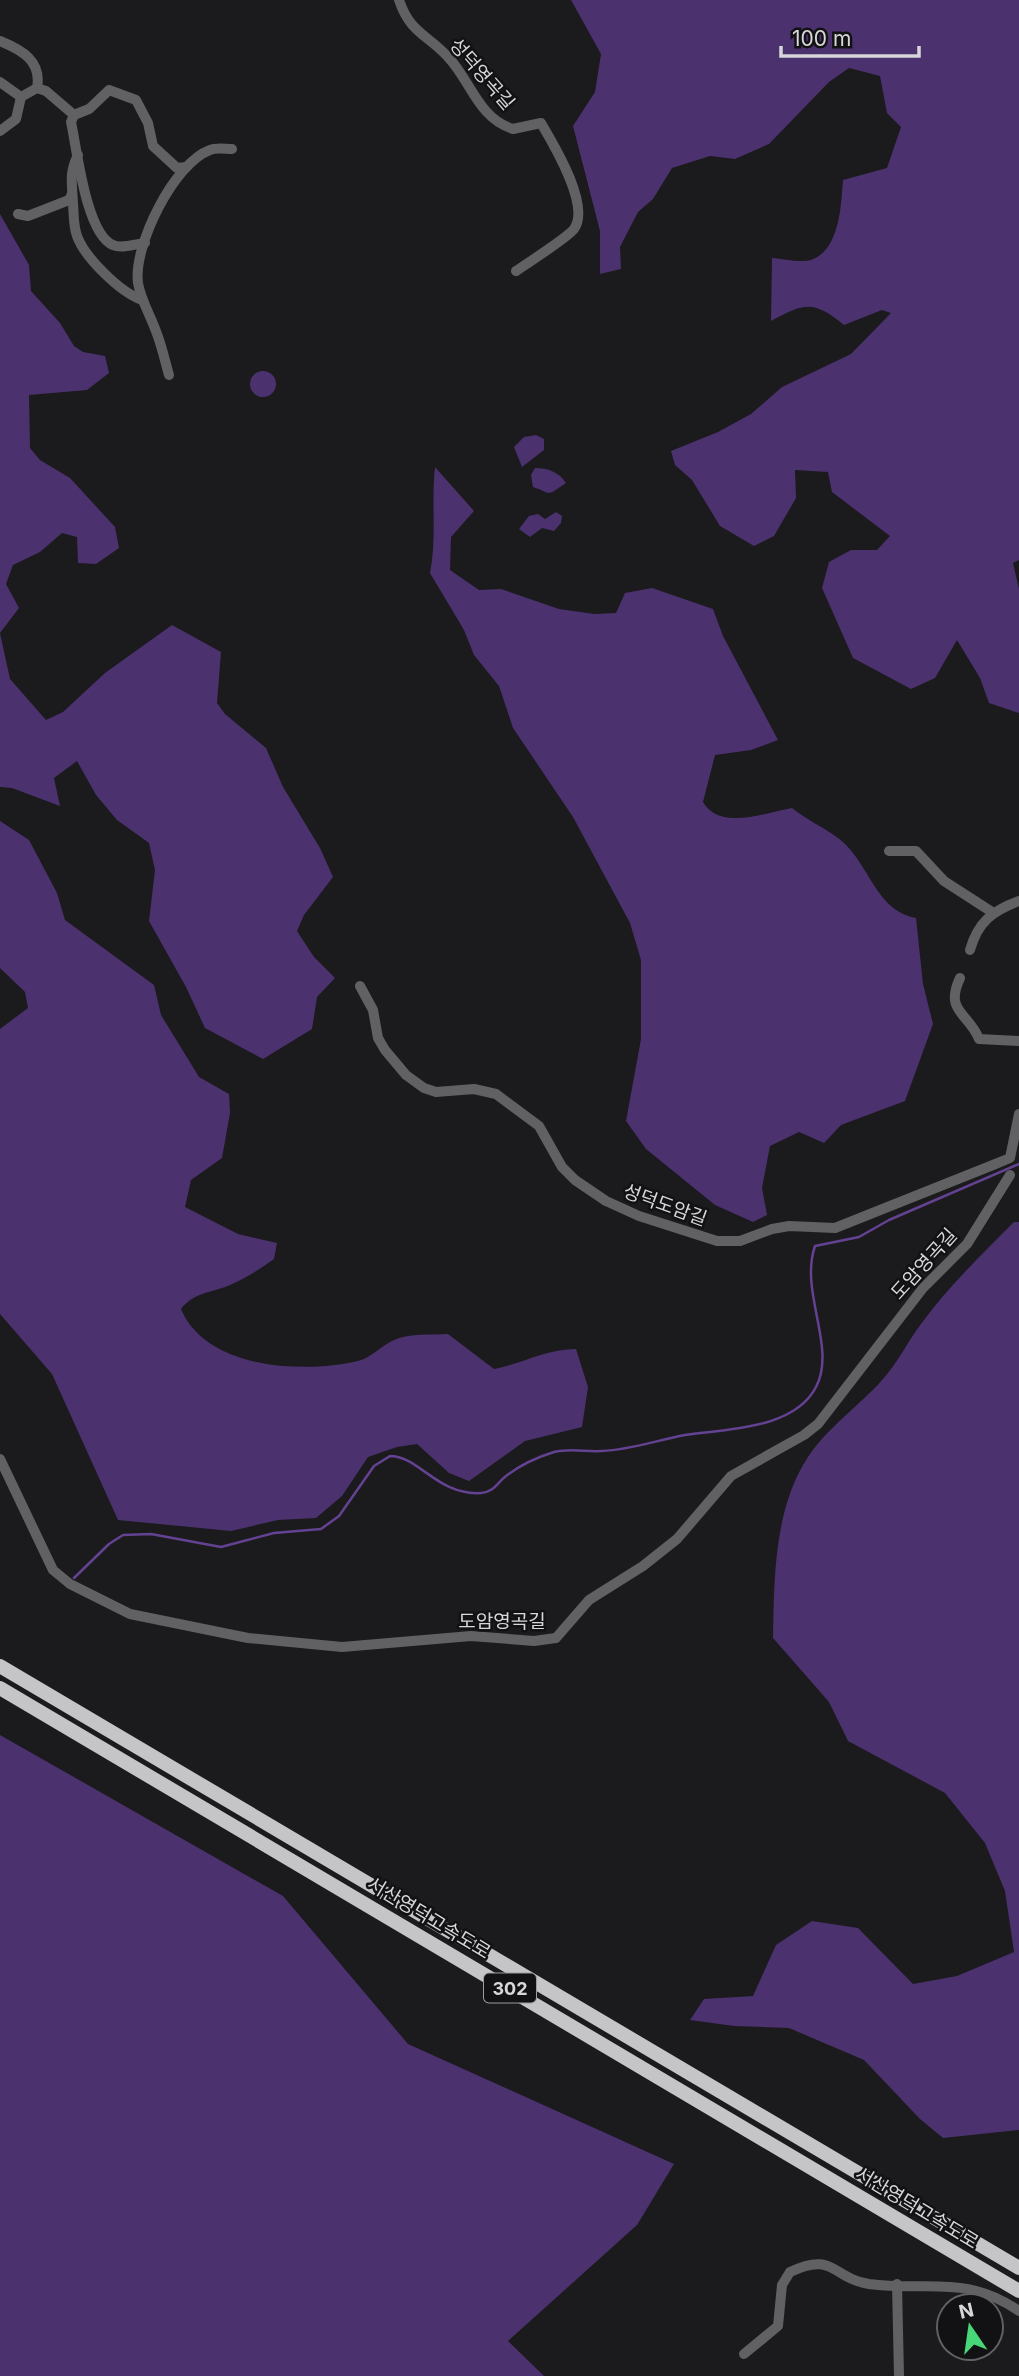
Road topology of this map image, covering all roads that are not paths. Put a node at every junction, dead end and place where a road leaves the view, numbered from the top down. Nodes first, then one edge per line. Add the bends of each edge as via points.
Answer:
1 (399, 0) edge
2 (0, 41) edge
3 (0, 82) edge
4 (37, 88) junction
5 (22, 97) junction
6 (75, 115) junction
7 (0, 131) edge
8 (232, 149) dead end
9 (78, 155) junction
10 (186, 167) junction
11 (72, 194) junction
12 (18, 214) dead end
13 (145, 243) junction
14 (516, 271) dead end
15 (142, 300) junction
16 (169, 375) dead end
17 (889, 851) dead end
18 (1019, 901) edge
19 (992, 912) junction
20 (970, 950) dead end
21 (960, 978) dead end
22 (360, 986) dead end
23 (1019, 1041) edge
24 (1019, 1114) edge
25 (1010, 1175) dead end
26 (0, 1460) edge
27 (0, 1666) edge
28 (0, 1688) edge
29 (1019, 2268) edge
30 (897, 2284) junction
31 (1019, 2291) edge
32 (1019, 2311) edge
33 (744, 2354) dead end
34 (900, 2376) edge

1 - 14 street, 성덕영곡길 via 409,24 448,57 495,120 513,129 541,123 573,186 579,214 574,230
2 - 4 street via 26,52 39,77
3 - 5 street
4 - 5 street
4 - 6 street
5 - 7 street via 16,119
6 - 9 street via 71,122
6 - 10 street via 109,90 129,96 140,104 153,146 177,167
8 - 10 street via 210,150
9 - 11 street via 71,169
9 - 13 street via 89,207 105,240 115,247
10 - 13 street via 159,209
11 - 12 street via 69,200 28,216
11 - 15 street via 78,240 122,290
13 - 15 street via 138,280
15 - 16 street
17 - 19 street via 916,851 944,881
18 - 19 street
19 - 20 street via 975,932
21 - 23 street via 956,1009 979,1039
22 - 24 street, 성덕도암길 via 368,996 385,1050 424,1088 496,1094 539,1126 562,1167 606,1202 717,1241 740,1241 789,1226 835,1228 1010,1158
25 - 26 street, 도암영곡길 via 968,1244 908,1306 818,1424 731,1476 677,1539 589,1600 556,1638 534,1641 471,1636 342,1647 248,1638 130,1614 70,1584 53,1570
27 - 29 highway, 서산영덕고속도로 / 302
28 - 31 highway, 서산영덕고속도로 / 302
30 - 32 street via 973,2288
30 - 33 street via 857,2282 822,2263 803,2266 790,2272 782,2285 778,2326
30 - 34 street

